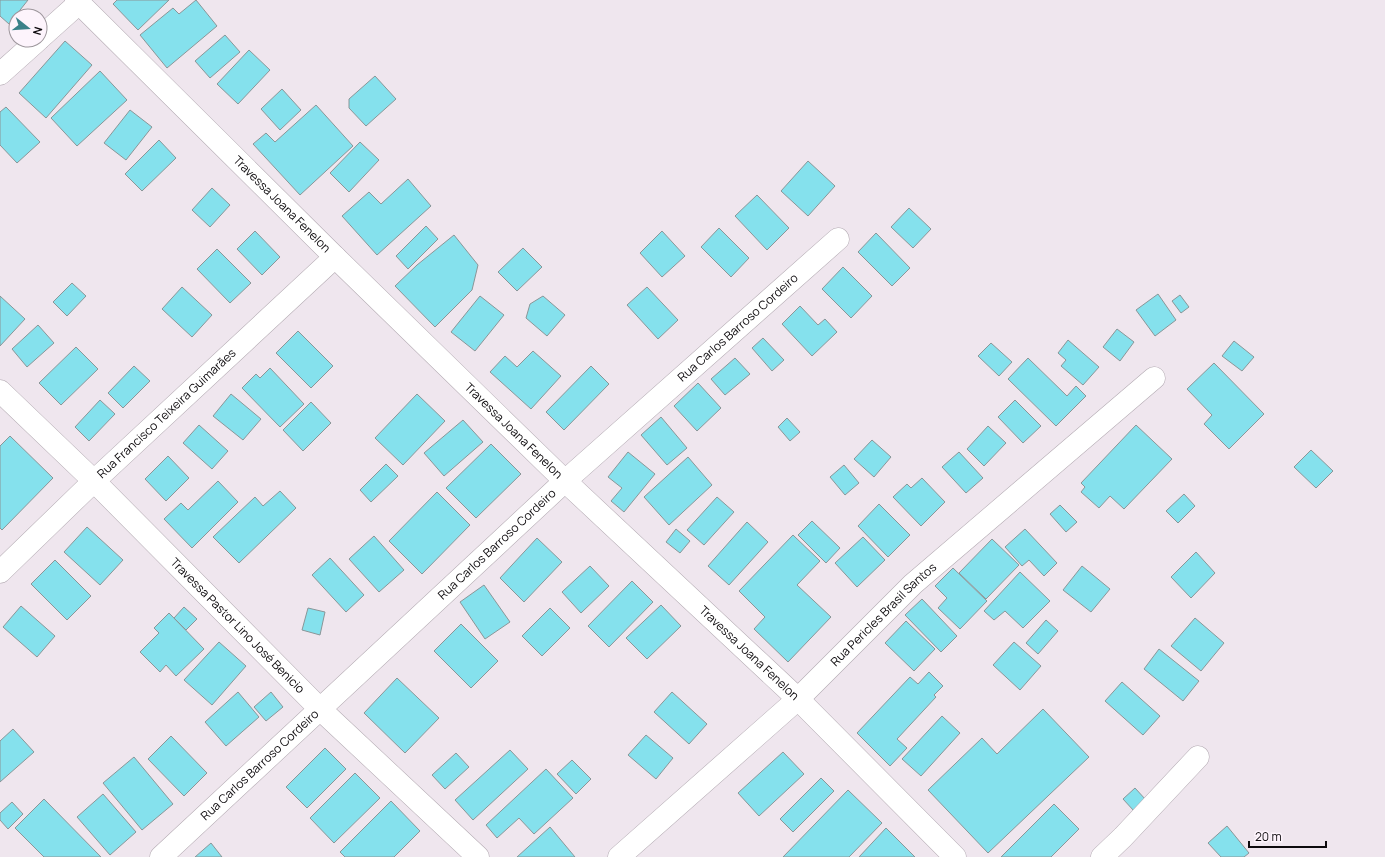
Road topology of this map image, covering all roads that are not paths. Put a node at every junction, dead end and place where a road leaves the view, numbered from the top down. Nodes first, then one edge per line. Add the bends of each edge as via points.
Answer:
1 (77, 1) edge
2 (48, 30) edge
3 (29, 48) edge
4 (0, 74) edge
5 (838, 239) dead end
6 (335, 257) junction
7 (1154, 378) dead end
8 (0, 391) edge
9 (94, 481) junction
10 (565, 481) junction
11 (0, 572) edge
12 (798, 699) junction
13 (320, 708) junction
14 (1198, 757) dead end
15 (162, 857) edge
16 (478, 857) edge
17 (619, 857) edge
18 (955, 857) edge
19 (1102, 857) edge

1 - 2 street
1 - 6 street, Travessa Joana Fenelon
3 - 4 street
5 - 10 street, Rua Carlos Barroso Cordeiro
6 - 9 street, Rua Francisco Teixeira Guimarães
6 - 10 street, Travessa Joana Fenelon
7 - 12 street, Rua Pericles Brasil Santos via 913,584
8 - 9 street, Travessa Pastor Lino José Benicio
9 - 11 street, Rua Francisco Teixeira Guimarães
9 - 13 street, Travessa Pastor Lino José Benicio
10 - 12 street, Travessa Joana Fenelon
10 - 13 street, Rua Carlos Barroso Cordeiro
12 - 17 street, Rua Pericles Brasil Santos
12 - 18 street, Travessa Joana Fenelon
13 - 15 street, Rua Carlos Barroso Cordeiro
13 - 16 street, Travessa Pastor Lino José Benicio
14 - 19 street

